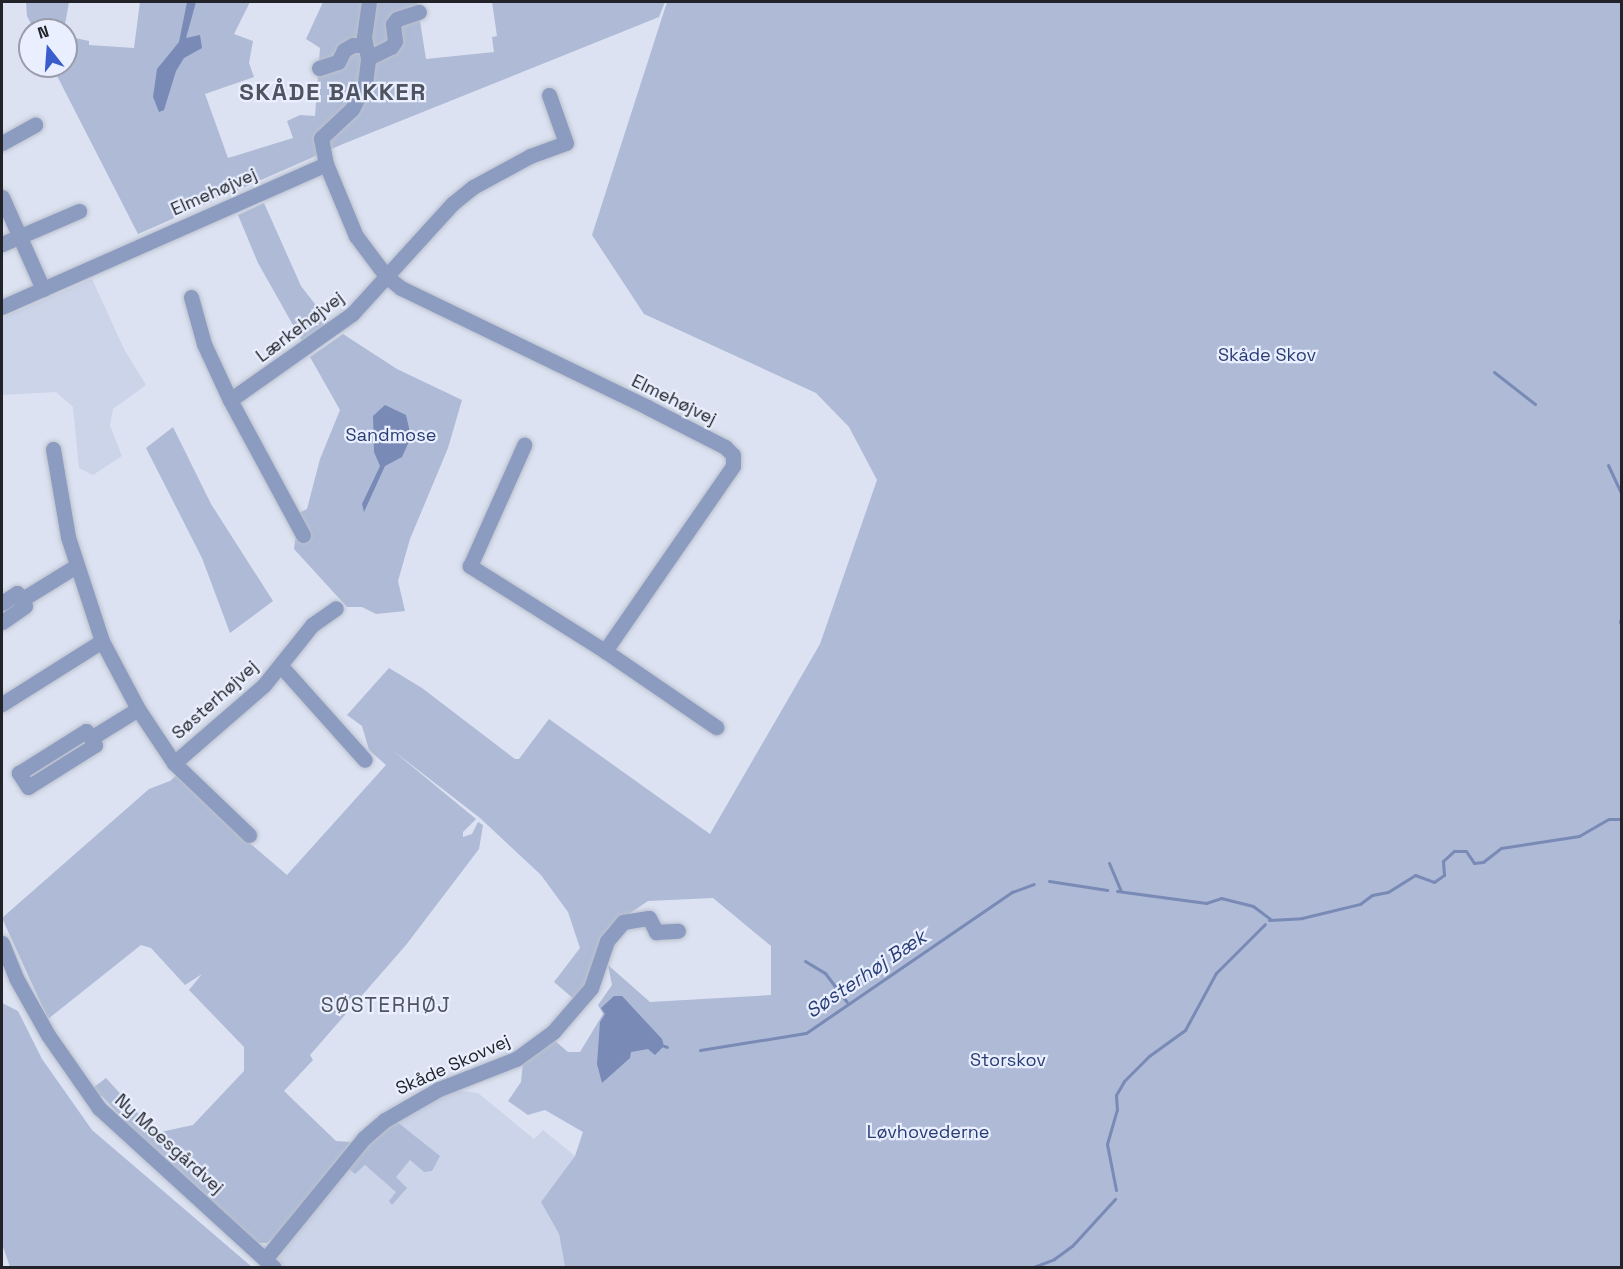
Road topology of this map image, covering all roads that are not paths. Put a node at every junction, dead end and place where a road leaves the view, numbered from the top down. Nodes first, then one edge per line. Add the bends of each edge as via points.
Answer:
1 (369, 2) edge
2 (419, 12) dead end
3 (367, 51) junction
4 (319, 68) dead end
5 (549, 95) dead end
6 (34, 125) dead end
7 (2, 143) edge
8 (326, 164) junction
9 (2, 197) edge
10 (79, 212) dead end
11 (20, 237) junction
12 (2, 244) edge
13 (386, 276) junction
14 (43, 289) junction
15 (191, 297) dead end
16 (2, 307) edge
17 (230, 400) junction
18 (524, 445) dead end
19 (52, 449) dead end
20 (303, 535) dead end
21 (76, 566) junction
22 (21, 600) junction
23 (2, 603) edge
24 (336, 608) dead end
25 (2, 622) edge
26 (102, 641) junction
27 (605, 651) junction
28 (280, 665) junction
29 (2, 704) edge
30 (138, 709) junction
31 (716, 727) dead end
32 (91, 738) junction
33 (365, 760) dead end
34 (174, 763) junction
35 (249, 835) dead end
36 (678, 931) dead end
37 (2, 943) edge
38 (270, 1263) edge

1 - 3 street
2 - 3 street via 393,24 395,41 391,47
3 - 4 street via 353,45 344,50 338,62
3 - 8 street via 361,95 321,138
5 - 13 street via 566,143 530,156 473,187
6 - 7 street
8 - 13 street, Elmehøjvej via 356,236
8 - 14 street, Elmehøjvej
9 - 11 street
10 - 11 street
11 - 12 street
11 - 14 street
13 - 17 street, Lærkehøjvej via 352,314
13 - 27 street, Elmehøjvej via 433,305 647,407 725,447 733,455 733,466
14 - 16 street, Elmehøjvej
15 - 17 street via 207,354
17 - 20 street
18 - 27 street via 470,566
19 - 21 street, Søsterhøjvej via 58,497
21 - 22 street
21 - 26 street, Søsterhøjvej
22 - 23 street via 17,593
22 - 25 street via 25,606
24 - 28 street, Søsterhøjvej via 312,625
26 - 29 street
26 - 30 street, Søsterhøjvej
27 - 31 street
28 - 33 street, Søsterhøjvej
28 - 34 street, Søsterhøjvej via 264,685
30 - 32 street
30 - 34 street, Søsterhøjvej
32 - 32 street via 86,731 19,773 28,787 95,744
34 - 35 street, Søsterhøjvej
36 - 38 street, Skåde Skovvej via 656,932 649,918 623,922 607,941 591,988 553,1032 516,1059 439,1089 385,1120 364,1138
37 - 38 street, Ny Moesgårdvej via 16,978 48,1035 99,1108

